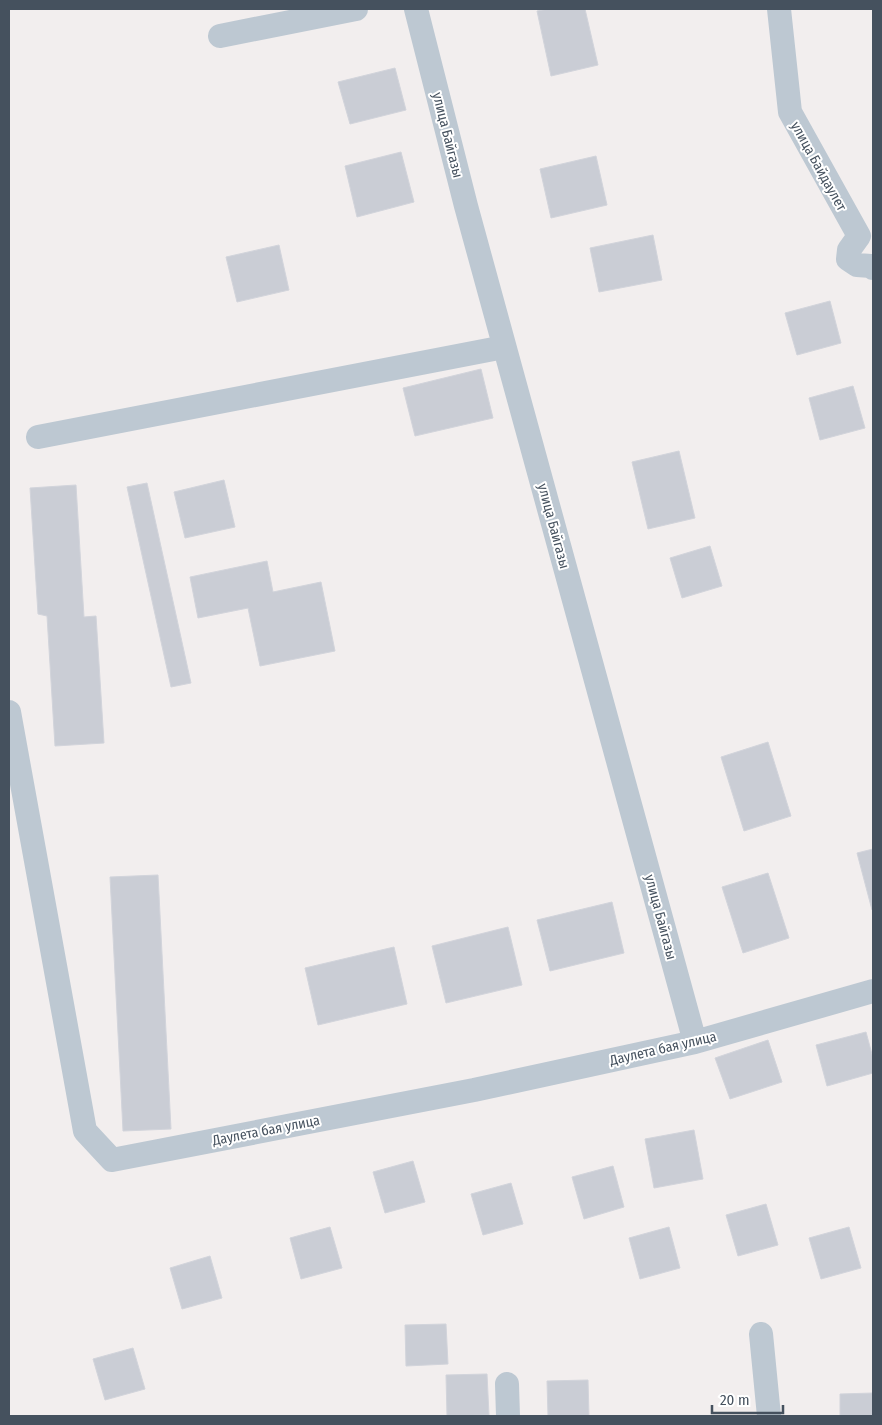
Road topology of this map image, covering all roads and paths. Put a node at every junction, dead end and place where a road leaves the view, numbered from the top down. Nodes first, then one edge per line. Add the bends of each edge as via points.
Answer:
1 (356, 9) edge
2 (416, 9) edge
3 (780, 9) edge
4 (220, 36) dead end
5 (873, 268) edge
6 (504, 347) junction
7 (38, 438) dead end
8 (9, 712) edge
9 (873, 990) edge
10 (696, 1042) junction
11 (761, 1334) dead end
12 (507, 1384) dead end
13 (508, 1416) edge
14 (769, 1416) edge

1 - 4 street
2 - 6 street, улица Байгазы
3 - 5 street, улица Байдаулет via 790,112 859,236 849,250 848,259 857,265
6 - 7 street
6 - 10 street, улица Байгазы
8 - 10 street, Даулета бая улица via 85,1132 112,1160 474,1090
9 - 10 street, Даулета бая улица
11 - 14 street
12 - 13 street

